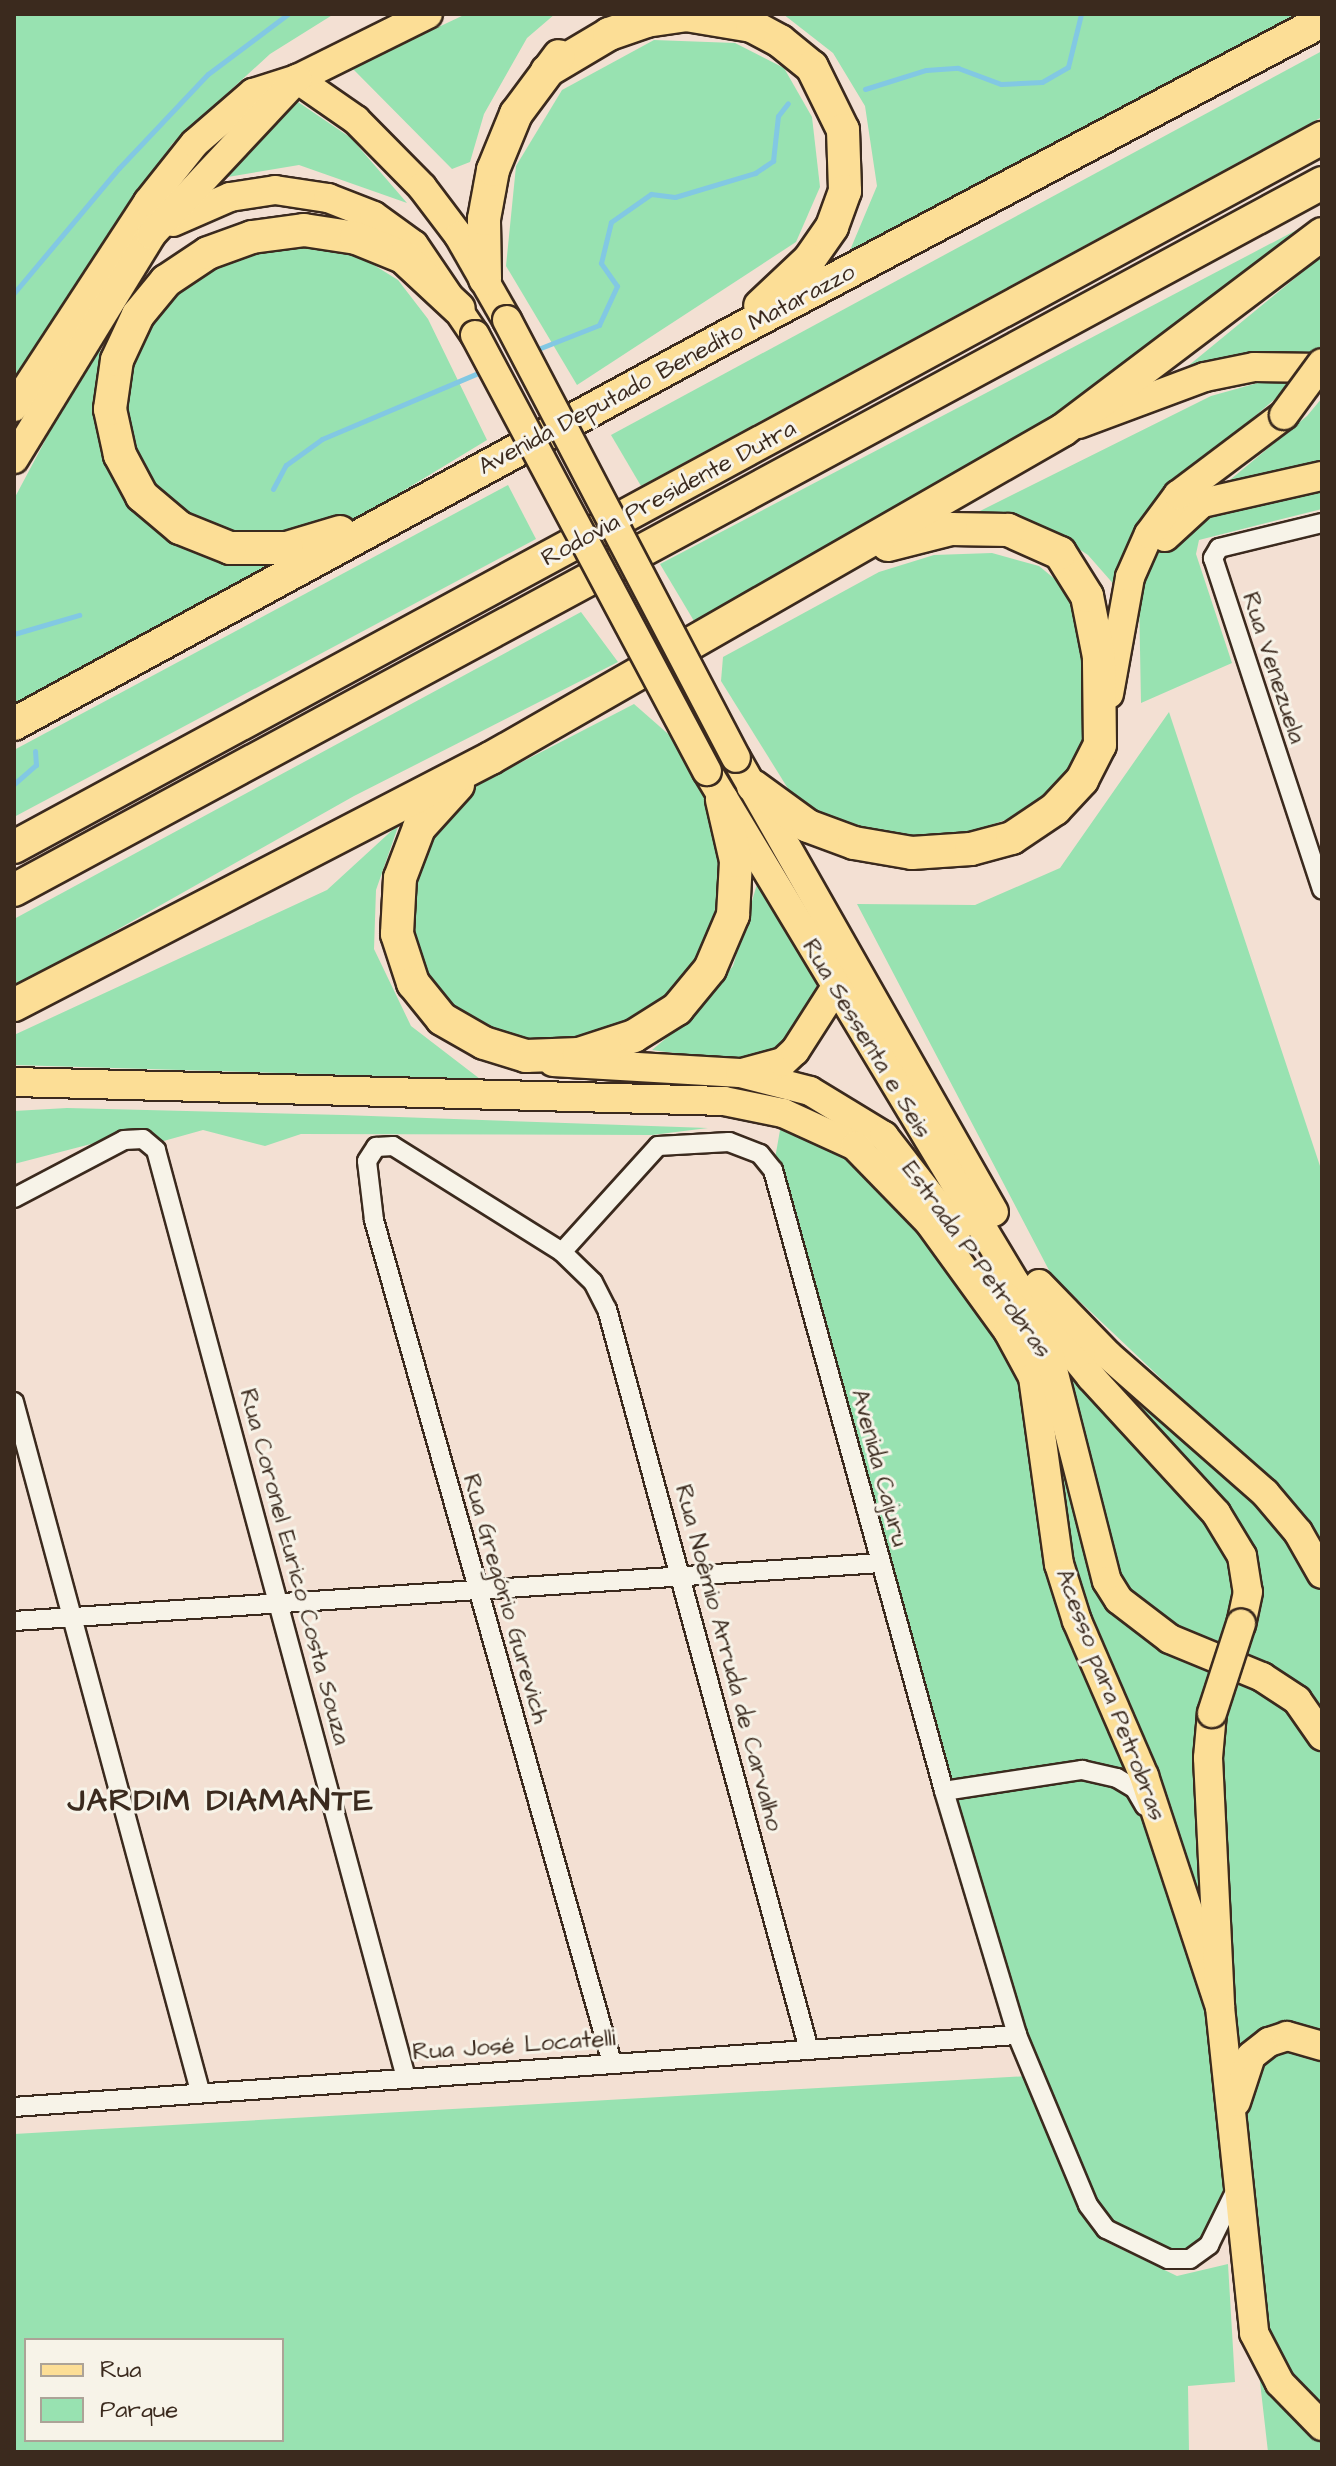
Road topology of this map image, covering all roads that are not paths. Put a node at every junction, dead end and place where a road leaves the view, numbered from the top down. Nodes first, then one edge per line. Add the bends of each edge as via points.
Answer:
1 (428, 14) edge
2 (606, 14) edge
3 (1322, 21) edge
4 (547, 71) junction
5 (297, 79) junction
6 (1322, 138) edge
7 (1322, 183) edge
8 (1322, 234) edge
9 (151, 235) junction
10 (485, 279) junction
11 (467, 322) junction
12 (729, 335) junction
13 (1322, 366) edge
14 (14, 407) edge
15 (1063, 430) junction
16 (14, 459) edge
17 (1322, 476) edge
18 (401, 514) junction
19 (1322, 523) edge
20 (851, 554) junction
21 (1130, 577) junction
22 (14, 724) edge
23 (1100, 745) junction
24 (491, 758) junction
25 (753, 786) junction
26 (722, 800) junction
27 (14, 847) edge
28 (14, 890) edge
29 (1322, 890) edge
30 (834, 990) junction
31 (14, 1005) edge
32 (526, 1056) junction
33 (740, 1073) junction
34 (14, 1082) edge
35 (14, 1198) edge
36 (562, 1252) junction
37 (14, 1402) edge
38 (880, 1563) junction
39 (681, 1573) junction
40 (1322, 1574) edge
41 (477, 1587) junction
42 (278, 1600) junction
43 (74, 1616) junction
44 (14, 1621) edge
45 (1241, 1624) joint
46 (1322, 1736) edge
47 (944, 1791) junction
48 (1168, 1848) junction
49 (1220, 2007) junction
50 (1017, 2035) junction
51 (1322, 2046) edge
52 (809, 2050) junction
53 (612, 2063) junction
54 (406, 2078) junction
55 (200, 2091) junction
56 (14, 2107) edge
57 (1234, 2108) junction
58 (1237, 2188) junction
59 (1322, 2426) edge

1 - 5 main road
2 - 4 highway via 573,39
3 - 12 highway, Avenida Deputado Benedito Matarazzo
4 - 10 highway via 516,114 493,170 484,219
4 - 12 highway via 609,34 686,15 752,26 812,67 843,130 845,191 832,227 809,260
5 - 9 main road
5 - 10 main road, Estrada P Petrobras via 356,120 422,187
5 - 14 main road via 240,101 195,143 148,202
6 - 27 highway, Rodovia Presidente Dutra
7 - 28 highway, Rodovia Presidente Dutra
8 - 15 highway
9 - 11 main road, Rua Sessenta e Seis via 230,197 275,190 328,198 374,216 414,245
9 - 16 main road
10 - 25 main road, Estrada P Petrobras, bridge
11 - 18 highway via 403,257 356,238 304,230 252,237 208,253 166,281 138,315 117,360 110,409 120,455 142,496 180,528 230,548 287,548
11 - 26 main road, Rua Sessenta e Seis, bridge
12 - 18 highway, Avenida Deputado Benedito Matarazzo
13 - 15 main road via 1254,367 1205,377
13 - 21 main road, bridge via 1284,415 1178,495 1149,534
15 - 20 highway
17 - 21 main road via 1202,503 1185,514
18 - 22 highway, Avenida Deputado Benedito Matarazzo
19 - 29 street, Rua Venezuela via 1214,552 1232,624
20 - 23 highway via 951,529 1008,530 1060,553 1087,596 1099,657
20 - 24 highway
21 - 23 main road
23 - 25 highway via 1082,780 1055,809 1012,838 971,849 912,853 854,843 808,826
24 - 31 highway
24 - 32 highway via 439,801 419,828 400,878 397,934 413,983 442,1019 484,1043
25 - 40 main road, Estrada P Petrobras via 1029,1272 1108,1355 1265,1493 1298,1532
26 - 30 main road, Rua Sessenta e Seis
26 - 32 highway via 736,861 733,915 710,969 677,1009 634,1036 579,1054
30 - 33 main road via 783,1062
30 - 45 main road, Rua Sessenta e Seis via 1016,1284 1091,1377 1216,1513 1242,1556 1248,1592
32 - 33 main road, Estrada P Petrobras via 577,1066
33 - 46 main road, Estrada P Petrobras via 810,1091 884,1136 1050,1358 1107,1581 1119,1600 1170,1639 1297,1700
34 - 48 main road, Acesso para Petrobras via 724,1101 783,1113 855,1146 929,1222 1008,1331 1033,1377 1059,1564
35 - 42 street, Rua Coronel Eurico Costa Souza via 124,1140 143,1139 156,1150
36 - 38 street, Avenida Cajuru via 658,1146 729,1142 760,1154 773,1170
36 - 39 street, Rua Noêmio Arruda de Carvalho via 593,1282 607,1309
36 - 41 street, Rua Gregório Gurevich via 393,1146 376,1147 367,1161 374,1220
37 - 43 street
38 - 39 street
38 - 47 street, Avenida Cajuru
39 - 41 street
39 - 52 street, Rua Noêmio Arruda de Carvalho
41 - 42 street
41 - 53 street, Rua Gregório Gurevich
42 - 43 street
42 - 54 street, Rua Coronel Eurico Costa Souza
43 - 44 street
43 - 55 street
45 - 49 main road, Acesso para Petrobras, bridge via 1212,1713 1208,1758
47 - 48 street via 1082,1770 1101,1773 1135,1789
47 - 50 street, Avenida Cajuru
48 - 49 main road, Acesso para Petrobras
49 - 57 main road, Acesso para Petrobras
50 - 52 street, Rua José Locatelli
50 - 58 street, Avenida Cajuru via 1088,2205 1106,2229 1168,2259 1190,2259 1209,2245
51 - 57 main road via 1287,2036 1269,2042 1251,2056
52 - 53 street, Rua José Locatelli
53 - 54 street, Rua José Locatelli
54 - 55 street, Rua José Locatelli
55 - 56 street, Rua José Locatelli
57 - 58 main road, Acesso para Petrobras
58 - 59 main road, Acesso para Petrobras via 1254,2333 1280,2383

